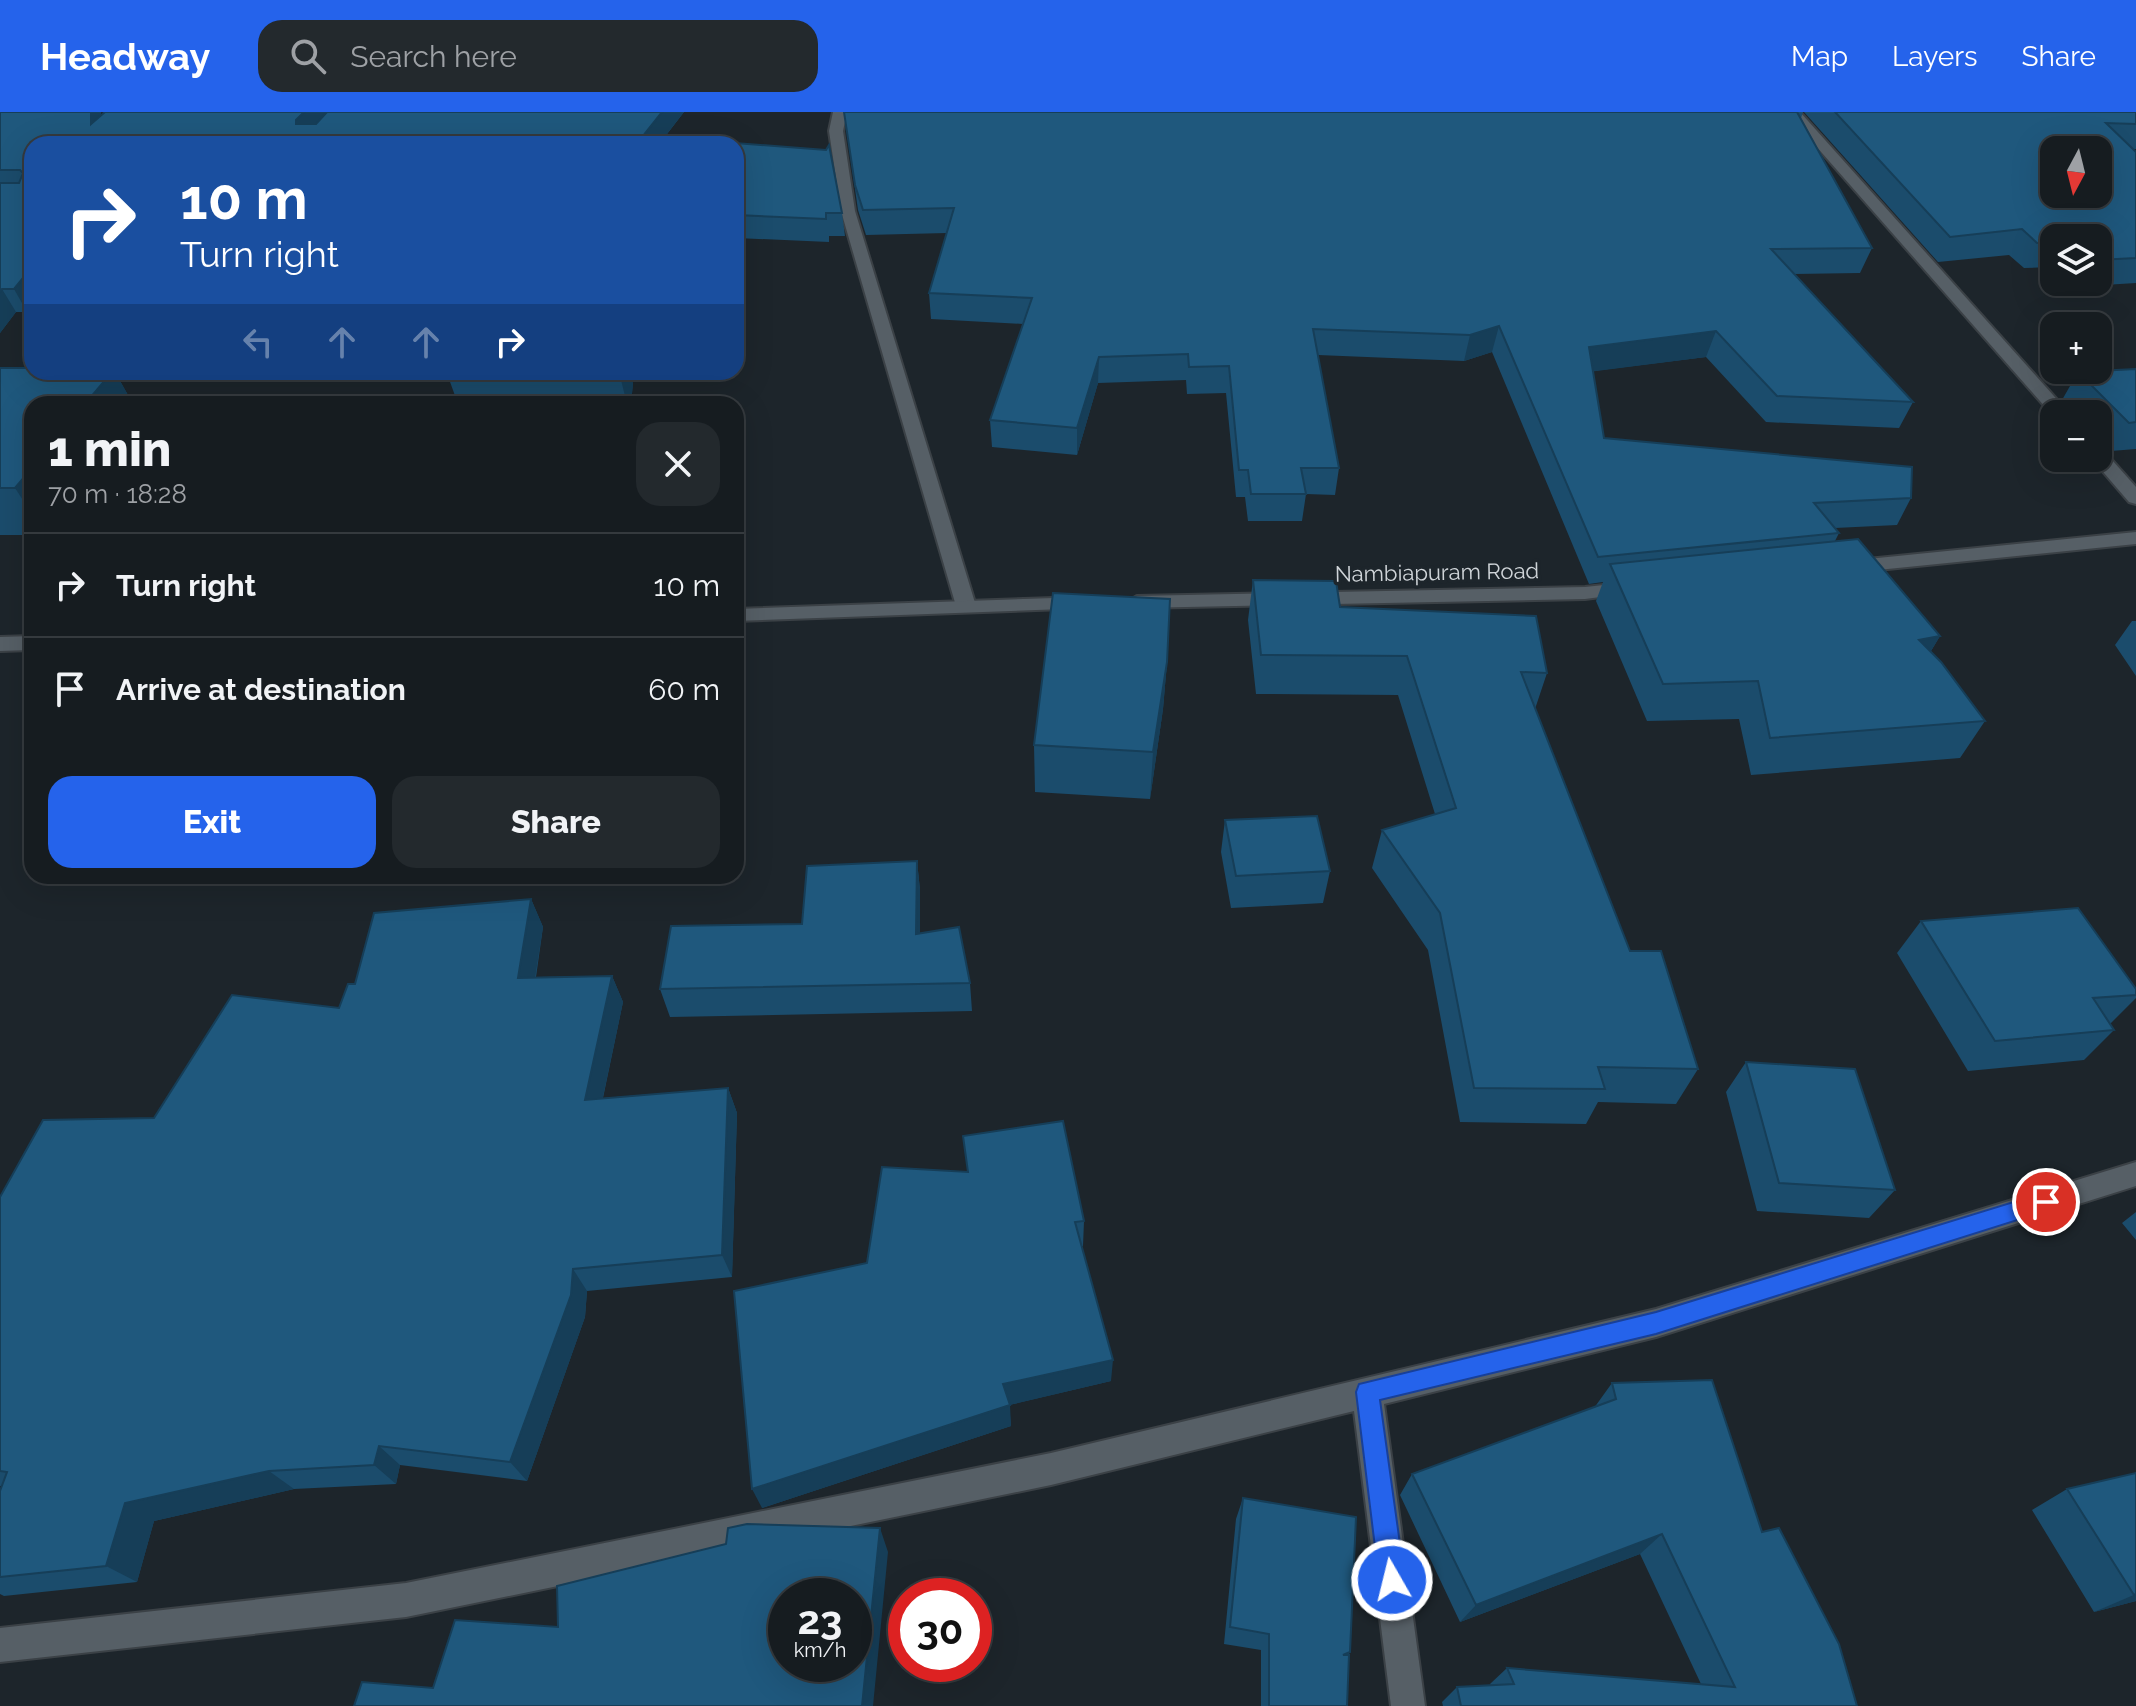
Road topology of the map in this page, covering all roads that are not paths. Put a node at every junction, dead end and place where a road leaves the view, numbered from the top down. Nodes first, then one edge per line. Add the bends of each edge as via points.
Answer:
1 (840, 112) edge
2 (1793, 112) edge
3 (2049, 400) edge
4 (2112, 471) edge
5 (2136, 498) edge
6 (2136, 538) edge
7 (1821, 569) edge
8 (1648, 586) edge
9 (966, 606) junction
10 (744, 615) edge
11 (24, 643) edge
12 (0, 644) edge
13 (2136, 1174) edge
14 (1367, 1392) junction
15 (0, 1645) edge
16 (1408, 1706) edge

1 - 9 street via 836,131 848,211
2 - 3 street
4 - 5 street
6 - 7 street
8 - 9 street, Nambiapuram Road via 1585,593
9 - 10 street, Nambiapuram Road
11 - 12 street
13 - 14 street via 1656,1323
14 - 15 street via 1051,1469 406,1600
14 - 16 street

